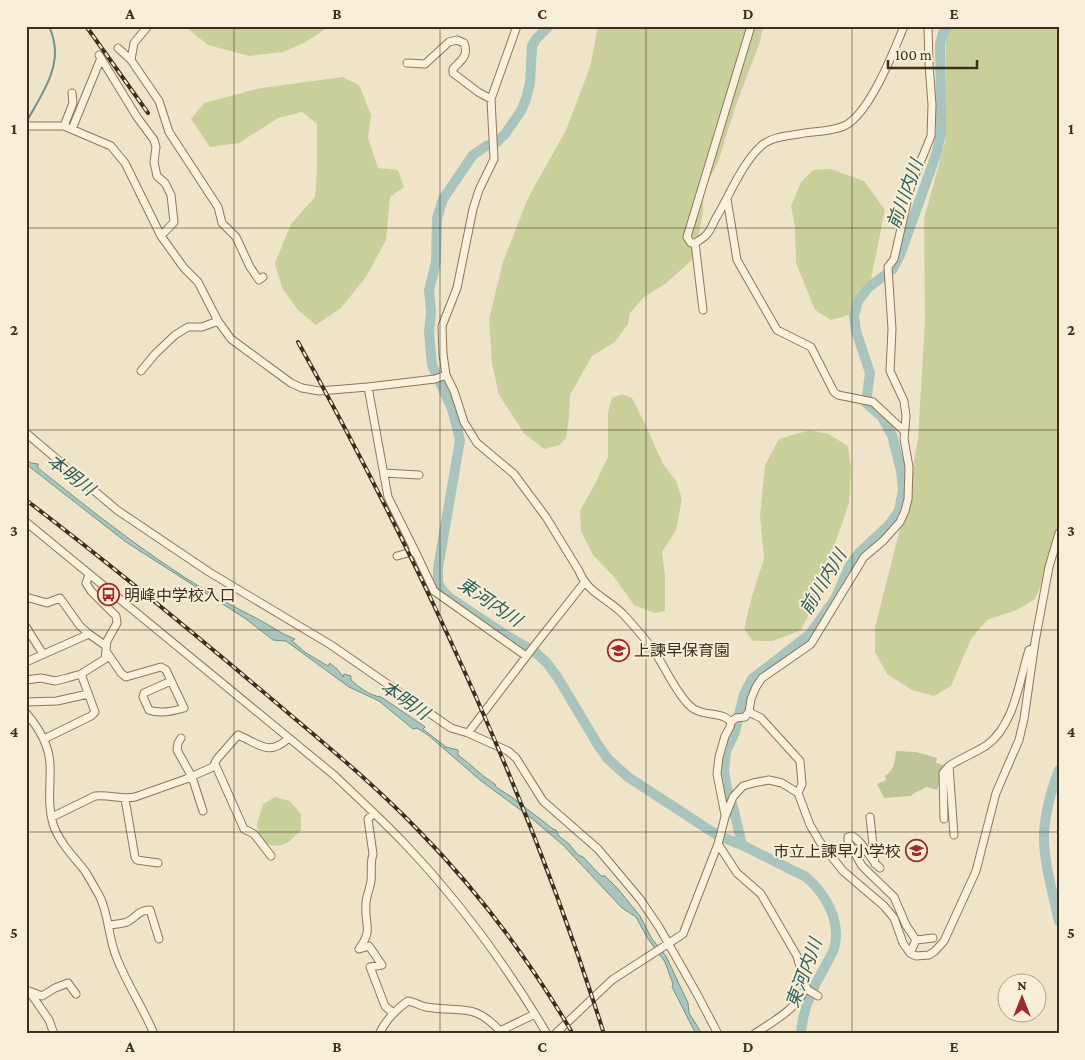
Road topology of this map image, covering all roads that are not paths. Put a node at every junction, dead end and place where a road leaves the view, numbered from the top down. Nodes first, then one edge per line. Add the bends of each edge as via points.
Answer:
1 (148, 26) edge
2 (517, 26) edge
3 (751, 26) edge
4 (904, 26) edge
5 (928, 26) edge
6 (118, 48) dead end
7 (131, 60) junction
8 (407, 63) dead end
9 (72, 93) dead end
10 (491, 99) junction
11 (26, 126) edge
12 (64, 126) junction
13 (72, 129) junction
14 (727, 198) junction
15 (161, 236) junction
16 (694, 243) junction
17 (263, 277) dead end
18 (703, 310) dead end
19 (218, 321) junction
20 (141, 371) dead end
21 (446, 375) junction
22 (368, 387) junction
23 (904, 431) junction
24 (26, 433) edge
25 (384, 473) junction
26 (419, 475) dead end
27 (26, 522) edge
28 (1059, 533) edge
29 (415, 551) junction
30 (397, 556) dead end
31 (89, 575) junction
32 (584, 583) junction
33 (26, 597) edge
34 (26, 627) edge
35 (89, 634) junction
36 (106, 648) junction
37 (1034, 648) junction
38 (43, 654) junction
39 (528, 654) junction
40 (26, 662) edge
41 (81, 674) junction
42 (26, 680) edge
43 (171, 681) junction
44 (88, 694) junction
45 (26, 702) edge
46 (26, 713) edge
47 (747, 715) junction
48 (733, 720) junction
49 (468, 733) junction
50 (180, 738) dead end
51 (289, 738) junction
52 (44, 739) junction
53 (215, 764) junction
54 (949, 766) junction
55 (192, 777) junction
56 (798, 793) junction
57 (125, 799) junction
58 (203, 811) dead end
59 (374, 813) junction
60 (52, 817) junction
61 (725, 817) junction
62 (870, 817) dead end
63 (944, 819) dead end
64 (954, 835) dead end
65 (718, 842) junction
66 (271, 856) dead end
67 (158, 863) dead end
68 (109, 924) junction
69 (933, 938) dead end
70 (159, 939) dead end
71 (916, 940) junction
72 (666, 945) junction
73 (910, 953) junction
74 (807, 987) junction
75 (27, 989) edge
76 (76, 994) dead end
77 (818, 996) dead end
78 (471, 1010) junction
79 (456, 1012) dead end
80 (393, 1013) junction
81 (535, 1014) junction
82 (501, 1033) edge
83 (54, 1034) edge
84 (154, 1034) edge
85 (379, 1034) edge
86 (547, 1034) edge
87 (555, 1034) edge
88 (718, 1034) edge
89 (754, 1034) edge

1 - 7 street via 134,43
2 - 10 street
3 - 16 street via 687,236 690,243
4 - 14 street via 892,58 852,122 830,131 768,141 754,153
5 - 23 street via 931,136 911,185 894,259 888,267 892,329 890,372 904,402
6 - 7 street
7 - 17 street via 159,101 169,132 218,207 222,223 236,237 259,280
8 - 10 street via 425,64 449,42 457,40 464,43 466,55 453,73
9 - 12 street via 73,103
10 - 21 street via 494,159 473,209 457,288 442,326
11 - 12 street
12 - 13 street
13 - 15 street via 111,146 118,153
13 - 15 street via 100,56 154,140 157,176 171,195 174,222
14 - 16 street via 706,235
14 - 23 street via 737,260 777,330 811,348 834,392 873,402
15 - 19 street via 198,282
16 - 18 street
19 - 20 street via 202,327 188,327 155,354
19 - 22 street via 231,339 302,388 318,391
21 - 22 street
21 - 32 street via 464,422 477,443 514,474 546,517
22 - 25 street
23 - 47 street via 909,467 908,499 900,522 864,557 811,644 762,678
24 - 49 street via 117,510 209,572 331,645 451,728
25 - 26 street
25 - 29 street via 388,497
27 - 31 street
28 - 37 street via 1049,567
29 - 30 street
29 - 39 street via 434,591
31 - 36 street via 86,583 91,591 116,616 117,623 106,641
31 - 51 street
32 - 39 street
32 - 48 street via 623,614 690,706 699,712
33 - 35 street via 47,603 60,598
34 - 38 street
35 - 36 street
35 - 38 street
36 - 41 street via 105,659
36 - 43 street via 126,677 161,667
37 - 54 street via 1029,650 1015,700 999,732 976,752
37 - 73 street via 1019,740 996,793 972,880 944,941 929,955
38 - 40 street
39 - 49 street
41 - 42 street via 55,681 41,678
41 - 44 street
43 - 43 street via 184,708 149,710 144,693
44 - 45 street via 57,702
44 - 52 street via 95,712
46 - 52 street
47 - 48 street
47 - 56 street via 760,718 800,761 802,784
48 - 61 street via 725,736 717,774
49 - 72 street via 508,751 516,758 543,801 598,849 640,899
50 - 55 street via 178,750
51 - 53 street via 273,749 238,735
51 - 59 street
52 - 60 street via 50,761
53 - 55 street
53 - 66 street via 244,829 254,834
54 - 63 street via 943,773
54 - 64 street
55 - 57 street
55 - 58 street
56 - 61 street via 782,783 769,780 743,786 733,797
56 - 73 street via 820,842 843,871 894,918
57 - 60 street via 95,796
57 - 67 street via 135,857
59 - 80 street via 368,819 374,854 365,907 367,938 359,949 369,946 382,965 370,967 385,1006
59 - 81 street via 450,895
60 - 68 street via 59,837 100,898
61 - 65 street
62 - 71 street via 877,866 857,839 852,836 848,841 862,866 894,897
65 - 72 street via 682,934
65 - 74 street via 737,873 761,894 797,956
68 - 70 street via 128,922 135,915 150,910
68 - 84 street via 115,954
69 - 71 street
71 - 73 street
72 - 87 street via 612,980
72 - 88 street
74 - 77 street
74 - 89 street via 783,1015
75 - 76 street via 42,996 68,983
75 - 83 street via 49,1020
78 - 79 street
78 - 80 street via 424,1007 408,1001
78 - 82 street via 476,1017 491,1021
80 - 85 street
81 - 82 street
81 - 86 street

